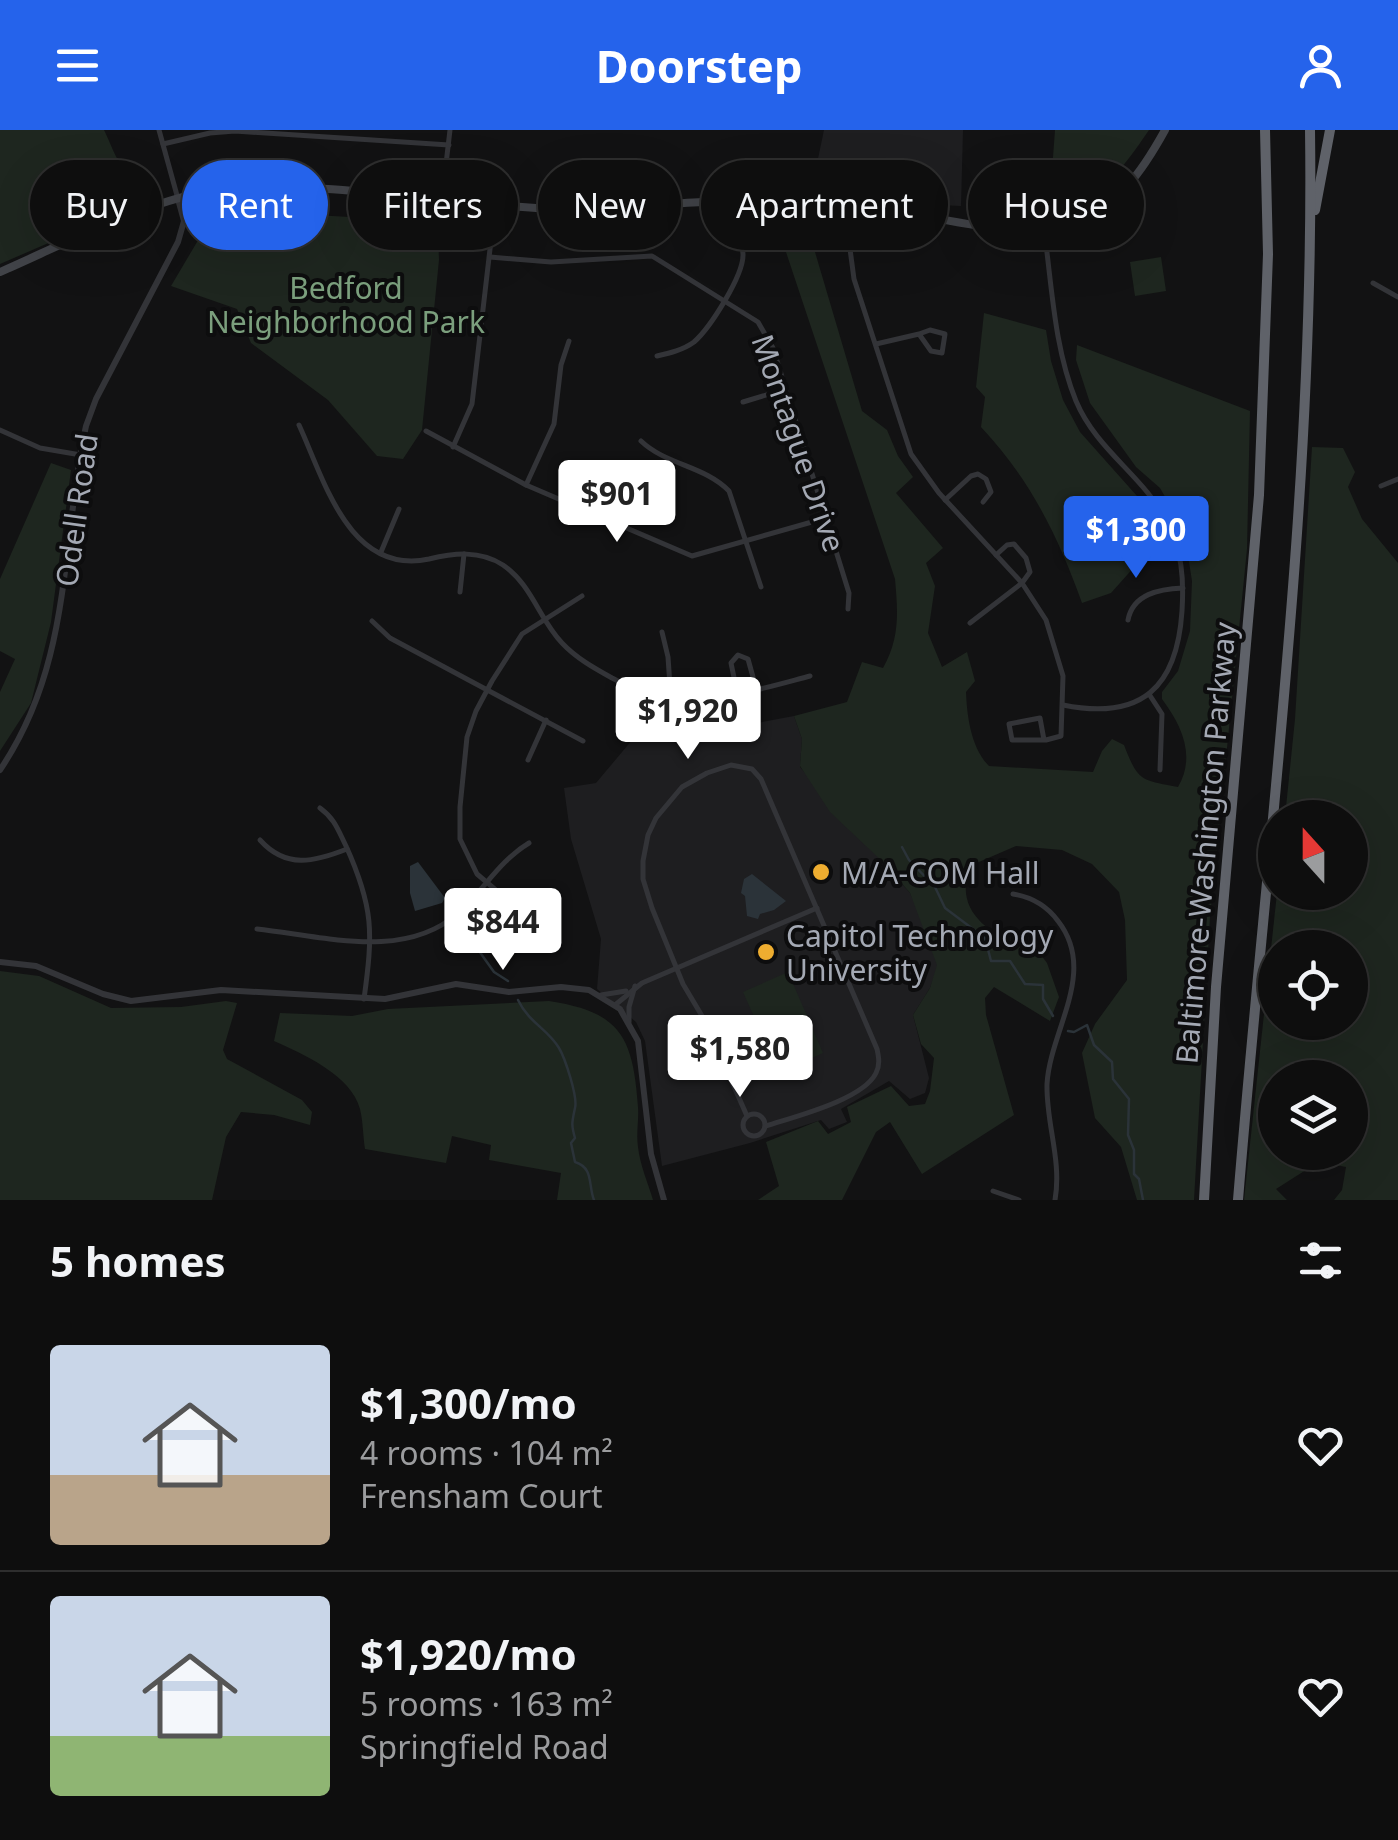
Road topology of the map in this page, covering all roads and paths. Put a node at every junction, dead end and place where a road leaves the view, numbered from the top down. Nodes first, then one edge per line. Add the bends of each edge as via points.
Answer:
1 (159, 130) edge
2 (450, 130) edge
3 (1166, 130) edge
4 (1266, 130) edge
5 (1310, 130) edge
6 (1330, 130) edge
7 (163, 144) junction
8 (448, 145) junction
9 (446, 160) edge
10 (1144, 168) edge
11 (348, 192) edge
12 (178, 199) junction
13 (701, 203) edge
14 (518, 206) edge
15 (1311, 220) junction
16 (491, 250) edge
17 (741, 250) edge
18 (850, 250) edge
19 (1047, 250) edge
20 (490, 257) junction
21 (0, 272) edge
22 (1372, 283) dead end
23 (1398, 297) edge
24 (723, 298) junction
25 (918, 334) junction
26 (569, 341) dead end
27 (876, 344) junction
28 (658, 356) dead end
29 (786, 389) junction
30 (743, 402) dead end
31 (298, 425) dead end
32 (0, 430) edge
33 (426, 431) dead end
34 (641, 440) dead end
35 (453, 447) junction
36 (81, 455) junction
37 (1398, 479) edge
38 (526, 485) junction
39 (1381, 486) dead end
40 (945, 500) junction
41 (983, 502) dead end
42 (399, 509) dead end
43 (826, 518) junction
44 (748, 542) junction
45 (380, 552) junction
46 (464, 554) junction
47 (996, 555) junction
48 (1022, 583) junction
49 (761, 587) dead end
50 (1183, 588) junction
51 (460, 592) dead end
52 (582, 596) dead end
53 (848, 609) dead end
54 (544, 618) junction
55 (1128, 620) dead end
56 (372, 621) dead end
57 (970, 623) dead end
58 (662, 632) dead end
59 (810, 676) dead end
60 (756, 688) junction
61 (487, 690) junction
62 (737, 692) junction
63 (1148, 694) junction
64 (670, 700) junction
65 (1063, 705) junction
66 (546, 720) junction
67 (1044, 740) junction
68 (583, 741) dead end
69 (528, 760) dead end
70 (0, 770) edge
71 (1160, 770) dead end
72 (320, 808) dead end
73 (260, 840) dead end
74 (529, 842) dead end
75 (347, 849) junction
76 (484, 882) junction
77 (1013, 894) dead end
78 (816, 908) junction
79 (556, 928) dead end
80 (258, 929) dead end
81 (372, 942) junction
82 (0, 962) edge
83 (676, 968) junction
84 (632, 988) junction
85 (601, 995) junction
86 (364, 999) junction
87 (615, 1005) junction
88 (629, 1022) junction
89 (748, 1116) junction
90 (766, 1126) junction
91 (993, 1191) dead end
92 (664, 1200) edge
93 (1019, 1200) edge
94 (1056, 1200) edge
95 (1204, 1200) edge
96 (1238, 1200) edge

1 - 7 street
2 - 8 street
3 - 10 main road
4 - 95 highway, Baltimore-Washington Parkway via 1259,495
5 - 15 highway, Baltimore-Washington Parkway
6 - 15 highway
7 - 8 street via 235,131
7 - 12 street
8 - 9 street
11 - 12 main road via 214,190
12 - 21 main road
12 - 36 street, Odell Road via 182,231 96,399
13 - 14 main road
15 - 96 highway, Baltimore-Washington Parkway via 1297,560
16 - 20 street
17 - 24 street via 737,279
18 - 27 street
19 - 50 street via 1070,385 1094,433 1165,516 1181,559
20 - 24 street, Montague Drive via 551,262 652,256
20 - 35 street via 472,404
22 - 23 street
24 - 28 street via 699,337
24 - 29 street, Montague Drive via 764,328
25 - 25 street via 931,351 942,354 945,334
25 - 27 street
26 - 38 street via 554,424
27 - 40 street via 911,454
29 - 30 street
29 - 43 street, Montague Drive
31 - 45 street via 347,526
32 - 36 street via 40,448
33 - 35 street
34 - 44 street via 654,453 724,485
35 - 38 street
36 - 70 street, Odell Road via 46,676
37 - 39 street
38 - 44 street via 685,555
40 - 41 street via 978,474 992,492
40 - 47 street
42 - 45 street
43 - 44 street
43 - 53 street, Montague Drive via 850,593
44 - 49 street
45 - 46 street via 414,560
46 - 51 street
46 - 54 street via 510,570
47 - 48 street
47 - 48 street via 1010,544 1021,552 1030,567
48 - 57 street
48 - 65 street via 1057,648
50 - 55 street via 1138,600
50 - 63 street via 1175,660
52 - 54 street
54 - 61 street via 518,639
54 - 64 street via 586,664
56 - 61 street via 390,638
58 - 64 street
59 - 60 street
60 - 62 street
60 - 62 street via 748,659 738,656 732,664
61 - 66 street
61 - 76 street via 468,737 460,807 463,850
62 - 64 street
63 - 65 street via 1116,707
63 - 71 street via 1162,714
65 - 67 street via 1061,736
66 - 68 street
66 - 69 street
67 - 67 street via 1012,740 1010,724 1037,716
72 - 75 street
73 - 75 street via 300,862
74 - 76 street
75 - 81 street via 367,900
76 - 79 street via 524,914
76 - 81 street via 436,930
77 - 94 street via 1053,914 1074,958 1072,990 1048,1074
78 - 83 street
78 - 83 street via 756,772 731,765 707,772 665,803 644,852 646,894
78 - 90 street via 876,1049 878,1068 869,1082 830,1104
80 - 81 street
81 - 86 street
82 - 86 street via 30,964 131,1000 221,990
83 - 84 street
83 - 89 street
84 - 85 street
84 - 87 street
84 - 88 street
85 - 86 street via 570,987 509,992 456,984
85 - 87 street
87 - 88 street
88 - 92 street via 640,1047 651,1154
89 - 90 street via 761,1116
89 - 90 street via 743,1126 749,1136
91 - 93 street

